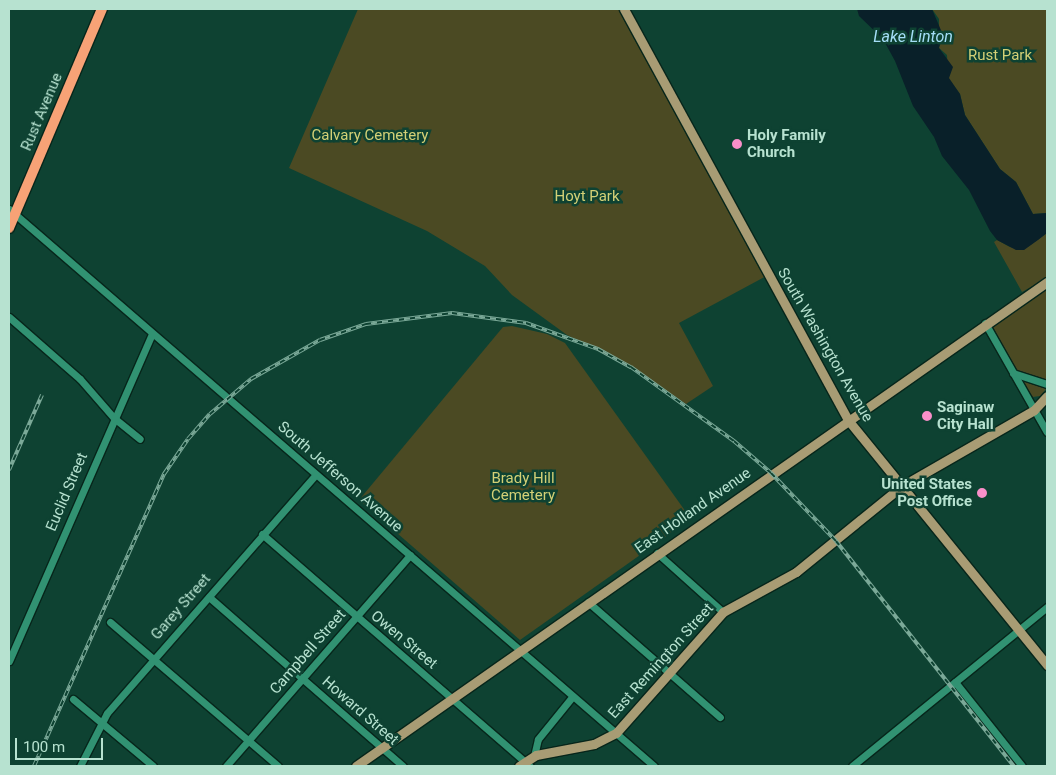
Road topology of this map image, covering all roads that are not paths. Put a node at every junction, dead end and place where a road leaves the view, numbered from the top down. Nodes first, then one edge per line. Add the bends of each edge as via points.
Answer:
1 (102, 9) edge
2 (624, 9) edge
3 (12, 212) edge
4 (9, 228) edge
5 (1047, 282) edge
6 (9, 317) edge
7 (985, 323) junction
8 (152, 334) junction
9 (1013, 373) junction
10 (1047, 384) edge
11 (1047, 396) edge
12 (1034, 410) junction
13 (114, 418) junction
14 (848, 420) junction
15 (1047, 432) edge
16 (140, 439) dead end
17 (316, 474) junction
18 (902, 486) junction
19 (262, 534) junction
20 (657, 553) junction
21 (410, 555) junction
22 (208, 597) junction
23 (588, 602) junction
24 (1047, 607) edge
25 (724, 612) junction
26 (356, 618) junction
27 (110, 622) dead end
28 (1018, 630) junction
29 (520, 651) junction
30 (154, 659) junction
31 (9, 661) edge
32 (1047, 665) edge
33 (670, 672) junction
34 (303, 679) junction
35 (956, 682) junction
36 (573, 696) junction
37 (74, 699) dead end
38 (452, 699) junction
39 (720, 717) dead end
40 (101, 722) junction
41 (616, 733) junction
42 (248, 741) junction
43 (382, 748) junction
44 (534, 756) junction
45 (524, 764) edge
46 (80, 766) edge
47 (153, 766) edge
48 (226, 766) edge
49 (278, 766) edge
50 (356, 766) edge
51 (404, 766) edge
52 (654, 766) edge
53 (852, 766) edge
54 (1022, 766) edge

1 - 3 highway, Rust Avenue
2 - 14 main road, South Washington Avenue
3 - 4 highway, Rust Avenue
3 - 8 street, South Jefferson Avenue
5 - 7 main road, East Holland Avenue
6 - 13 street via 80,379
7 - 9 street
7 - 14 main road, East Holland Avenue
8 - 13 street, Euclid Street
8 - 17 street, South Jefferson Avenue
9 - 10 street
9 - 12 street
11 - 12 main road, East Remington Street
12 - 15 street
12 - 18 main road, East Remington Street
13 - 16 street
13 - 31 street, Euclid Street
14 - 18 main road, South Washington Avenue
14 - 20 main road, East Holland Avenue
17 - 19 street, Garey Street
17 - 21 street, South Jefferson Avenue
18 - 25 main road, East Remington Street via 796,572
18 - 28 main road, South Washington Avenue
19 - 22 street, Garey Street
19 - 26 street, Owen Street
20 - 23 main road, East Holland Avenue
20 - 25 street
21 - 26 street, Campbell Street
21 - 29 street, South Jefferson Avenue
22 - 30 street, Garey Street
22 - 34 street, Howard Street
23 - 29 main road, East Holland Avenue
23 - 33 street
24 - 28 street
25 - 33 main road, East Remington Street
26 - 34 street, Campbell Street
26 - 38 street, Owen Street
27 - 30 street
28 - 32 main road, South Washington Avenue
28 - 35 street
29 - 36 street, South Jefferson Avenue
29 - 38 main road, East Holland Avenue
30 - 40 street, Garey Street
30 - 42 street
33 - 39 street
33 - 41 main road, East Remington Street
34 - 42 street, Campbell Street
34 - 43 street, Howard Street
35 - 53 street
35 - 54 street
36 - 41 street, South Jefferson Avenue
36 - 44 street via 538,738
37 - 40 street
38 - 43 main road, East Holland Avenue
38 - 45 street, Owen Street
40 - 46 street, Garey Street
40 - 47 street
41 - 44 main road, East Remington Street via 594,744
41 - 52 street, South Jefferson Avenue
42 - 48 street, Campbell Street
42 - 49 street
43 - 50 main road, East Holland Avenue
43 - 51 street, Howard Street
44 - 45 main road, East Remington Street

